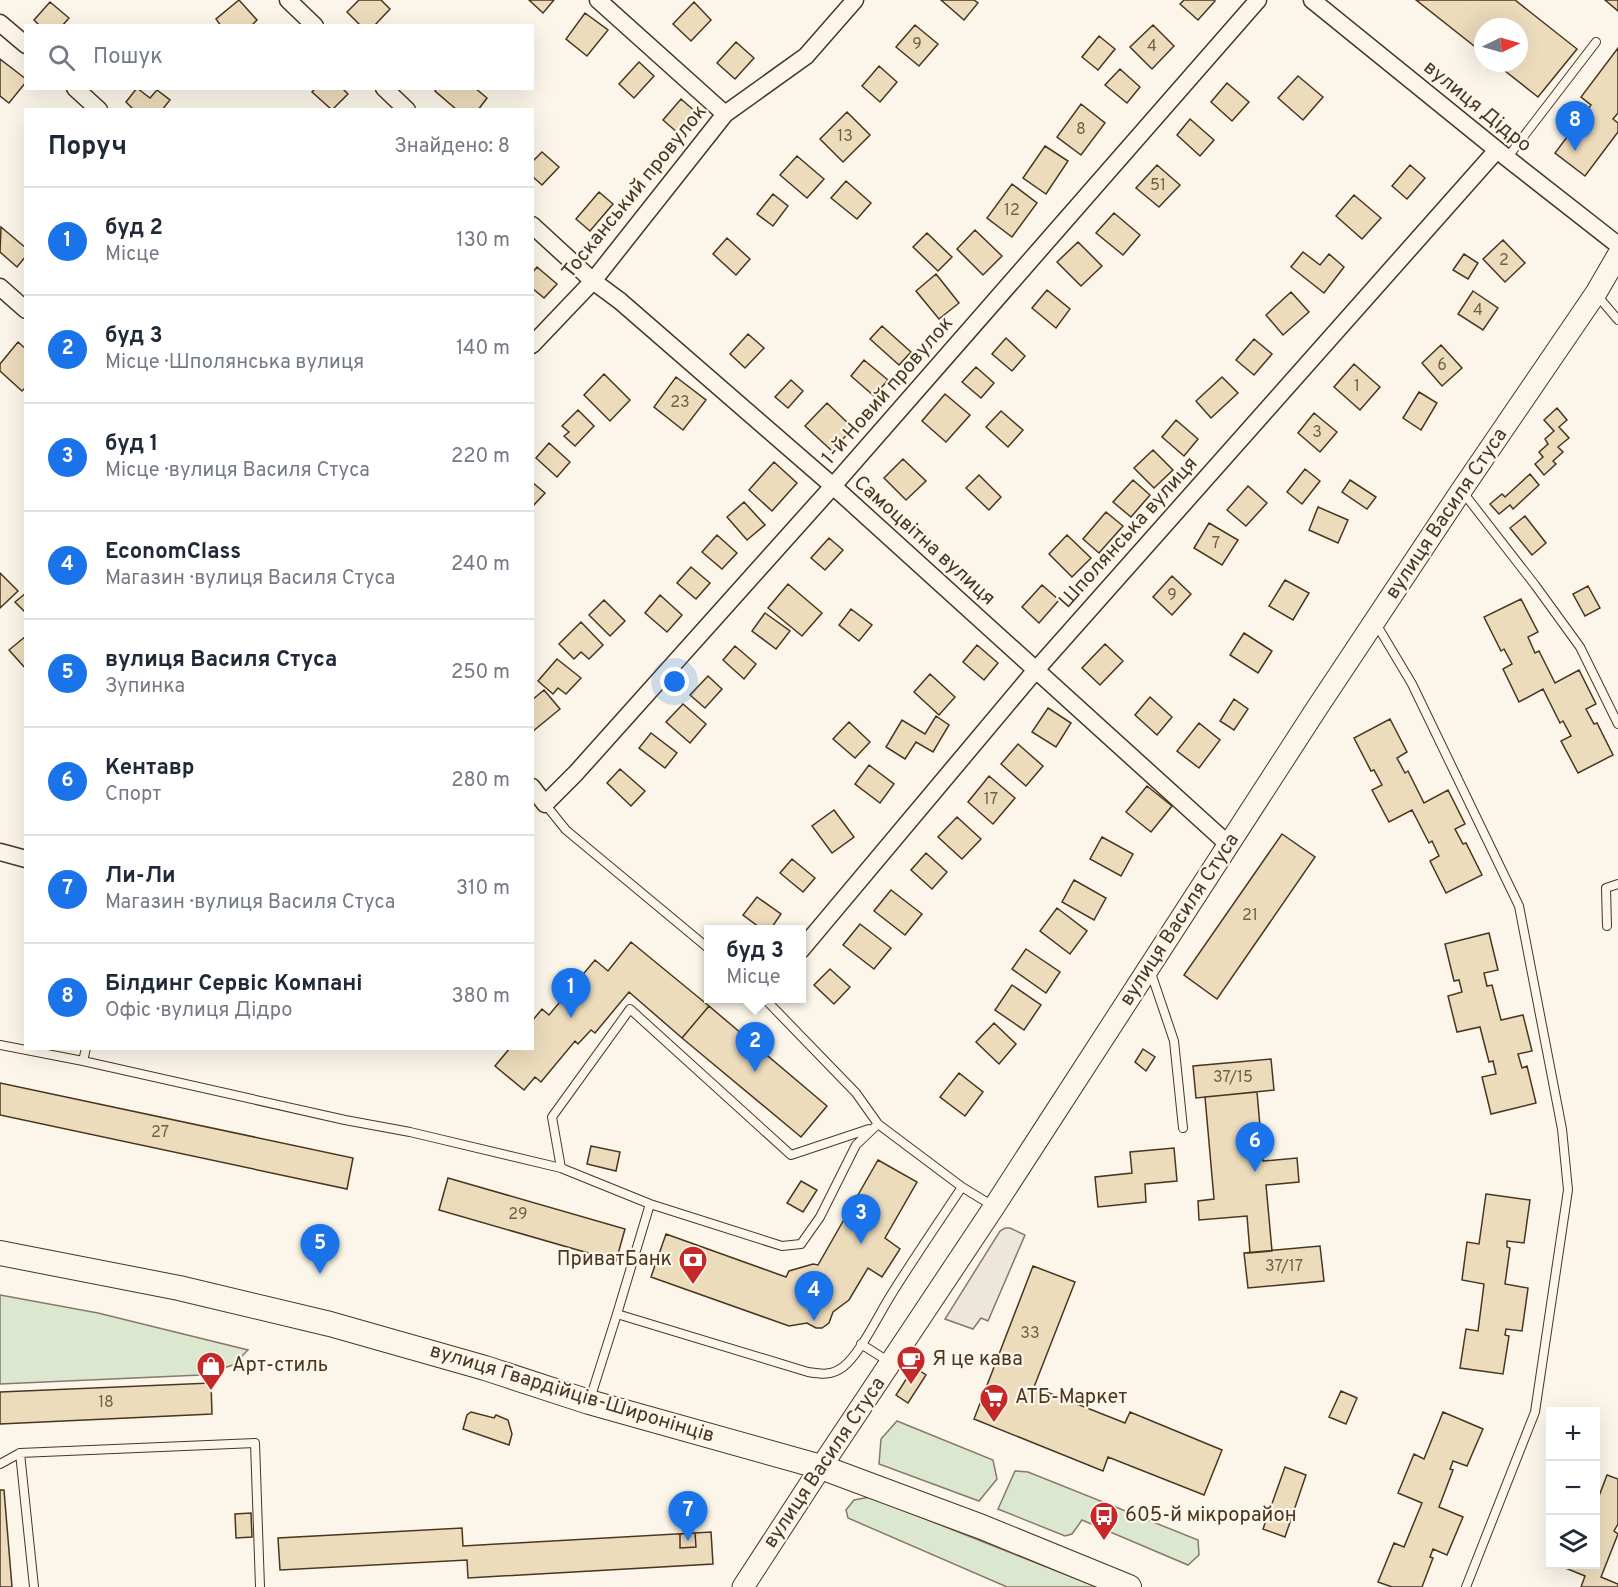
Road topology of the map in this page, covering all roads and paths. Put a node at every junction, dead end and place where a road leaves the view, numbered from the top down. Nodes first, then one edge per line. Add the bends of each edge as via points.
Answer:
1 (288, 0) edge
2 (598, 0) edge
3 (855, 0) edge
4 (1258, 0) edge
5 (1312, 0) edge
6 (0, 22) edge
7 (313, 24) edge
8 (1596, 42) dead end
9 (24, 43) edge
10 (77, 90) edge
11 (386, 90) edge
12 (97, 108) edge
13 (405, 108) edge
14 (725, 114) junction
15 (1502, 154) junction
16 (534, 227) edge
17 (1618, 245) edge
18 (1618, 255) edge
19 (593, 280) junction
20 (0, 287) edge
21 (1596, 293) junction
22 (24, 308) edge
23 (1618, 320) edge
24 (534, 343) edge
25 (833, 486) junction
26 (1461, 491) junction
27 (1375, 622) junction
28 (1035, 671) junction
29 (1618, 724) edge
30 (534, 790) edge
31 (545, 804) junction
32 (1229, 845) junction
33 (0, 852) edge
34 (24, 858) edge
35 (1618, 884) edge
36 (1607, 926) dead end
37 (806, 944) edge
38 (704, 945) edge
39 (1149, 967) junction
40 (768, 1003) edge
41 (0, 1045) edge
42 (24, 1050) edge
43 (26, 1050) edge
44 (86, 1050) edge
45 (83, 1061) junction
46 (875, 1126) junction
47 (1183, 1128) dead end
48 (561, 1168) junction
49 (962, 1187) junction
50 (650, 1204) junction
51 (994, 1207) junction
52 (0, 1253) edge
53 (617, 1314) junction
54 (861, 1344) junction
55 (891, 1363) junction
56 (589, 1402) junction
57 (20, 1453) junction
58 (0, 1464) edge
59 (820, 1467) junction
60 (34, 1587) edge
61 (260, 1587) edge
62 (743, 1587) edge
63 (1129, 1587) edge
64 (1466, 1587) edge

1 - 7 street
2 - 14 street
3 - 14 street, Тосканський провулок via 806,56
4 - 25 street, 1-й Новий провулок
5 - 15 street, вулиця Дідро
6 - 9 street
8 - 15 lane
10 - 12 street
11 - 13 street
14 - 19 street, Тосканський провулок
15 - 17 street, вулиця Дідро
15 - 28 street, Шполянська вулиця
16 - 19 street, Самоцвітна вулиця
18 - 21 street, вулиця Василя Стуса
19 - 24 street, Тосканський провулок
19 - 25 street, Самоцвітна вулиця
20 - 22 street
21 - 23 lane
21 - 26 street, вулиця Василя Стуса
25 - 28 street, Самоцвітна вулиця
25 - 31 street, 1-й Новий провулок
26 - 27 street, вулиця Василя Стуса
26 - 29 lane via 1580,647
27 - 32 street, вулиця Василя Стуса
27 - 64 lane via 1412,684 1519,906 1562,1129 1568,1190 1535,1412
28 - 32 street, Самоцвітна вулиця
28 - 37 street, Шполянська вулиця
30 - 31 street
31 - 38 lane via 566,830
32 - 39 street, вулиця Василя Стуса
33 - 34 street
35 - 36 lane via 1606,888
39 - 47 lane via 1174,1041
39 - 51 street, вулиця Василя Стуса
40 - 46 lane via 856,1093
41 - 42 lane
43 - 45 lane
44 - 45 lane
45 - 48 lane
46 - 48 lane via 791,1155 630,1009 552,1117
46 - 49 lane
46 - 50 lane via 856,1145 820,1217 801,1244 782,1246
48 - 50 lane
49 - 51 lane
49 - 54 lane
50 - 53 lane
51 - 55 street, вулиця Василя Стуса
52 - 56 main road, вулиця Гвардійців-Широнінців via 179,1288 322,1322
53 - 54 lane via 825,1375 844,1366
53 - 56 lane
54 - 55 lane
55 - 59 street, вулиця Василя Стуса
56 - 59 main road, вулиця Гвардійців-Широнінців
57 - 58 lane
57 - 60 lane
57 - 61 lane via 255,1443
59 - 62 street, вулиця Василя Стуса
59 - 63 main road, вулиця Гвардійців-Широнінців

